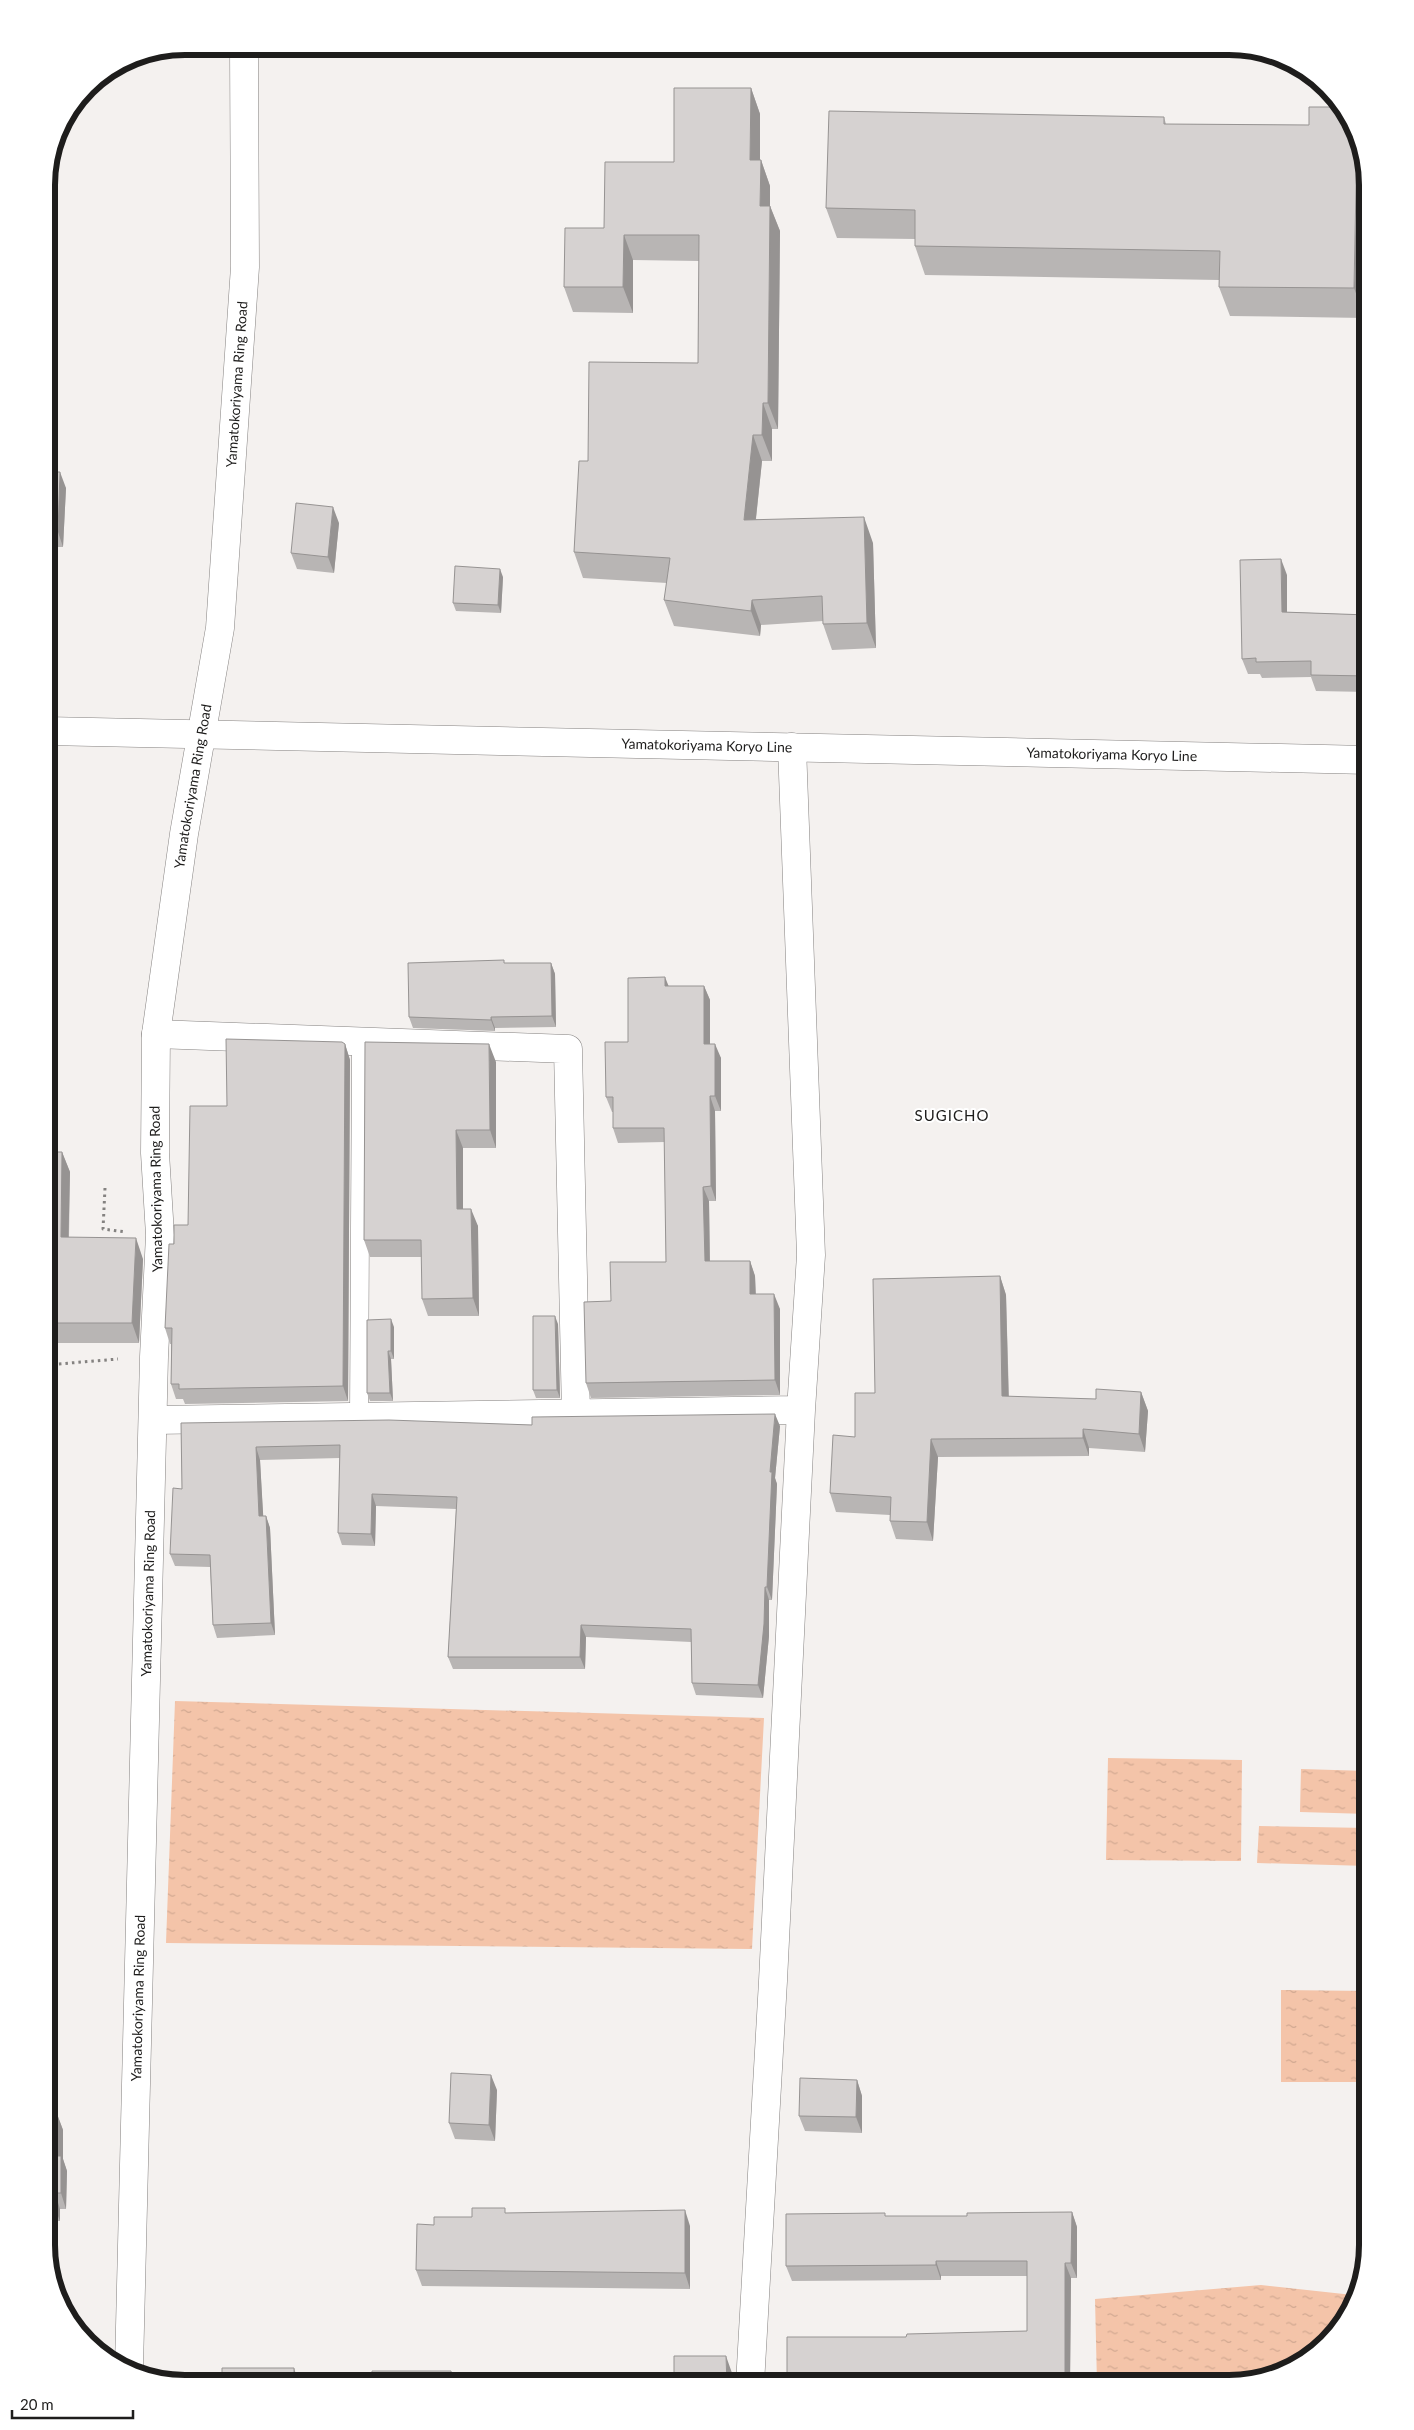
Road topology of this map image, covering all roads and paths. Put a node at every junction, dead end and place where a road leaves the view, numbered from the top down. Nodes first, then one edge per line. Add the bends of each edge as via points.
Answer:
1 (244, 55) edge
2 (55, 731) edge
3 (201, 735) junction
4 (792, 747) junction
5 (1359, 760) edge
6 (156, 1034) junction
7 (361, 1041) junction
8 (105, 1188) dead end
9 (160, 1235) junction
10 (154, 1357) junction
11 (55, 1364) edge
12 (801, 1410) junction
13 (576, 1414) junction
14 (359, 1417) junction
15 (154, 1420) junction
16 (129, 2362) edge
17 (751, 2375) edge

1 - 3 main road, Yamatokoriyama Ring Road via 245,268 220,628
2 - 3 main road, Yamatokoriyama Koryo Line
3 - 4 main road, Yamatokoriyama Koryo Line
3 - 6 main road, Yamatokoriyama Ring Road
4 - 5 main road, Yamatokoriyama Koryo Line
4 - 12 main road via 811,1254
6 - 7 main road
6 - 9 main road, Yamatokoriyama Ring Road via 155,1153
7 - 13 main road via 568,1049
7 - 14 lane
8 - 9 path via 103,1229
9 - 10 main road, Yamatokoriyama Ring Road
10 - 11 path
10 - 15 main road, Yamatokoriyama Ring Road
12 - 13 main road
12 - 17 main road
13 - 14 main road
14 - 15 main road
15 - 16 main road, Yamatokoriyama Ring Road

